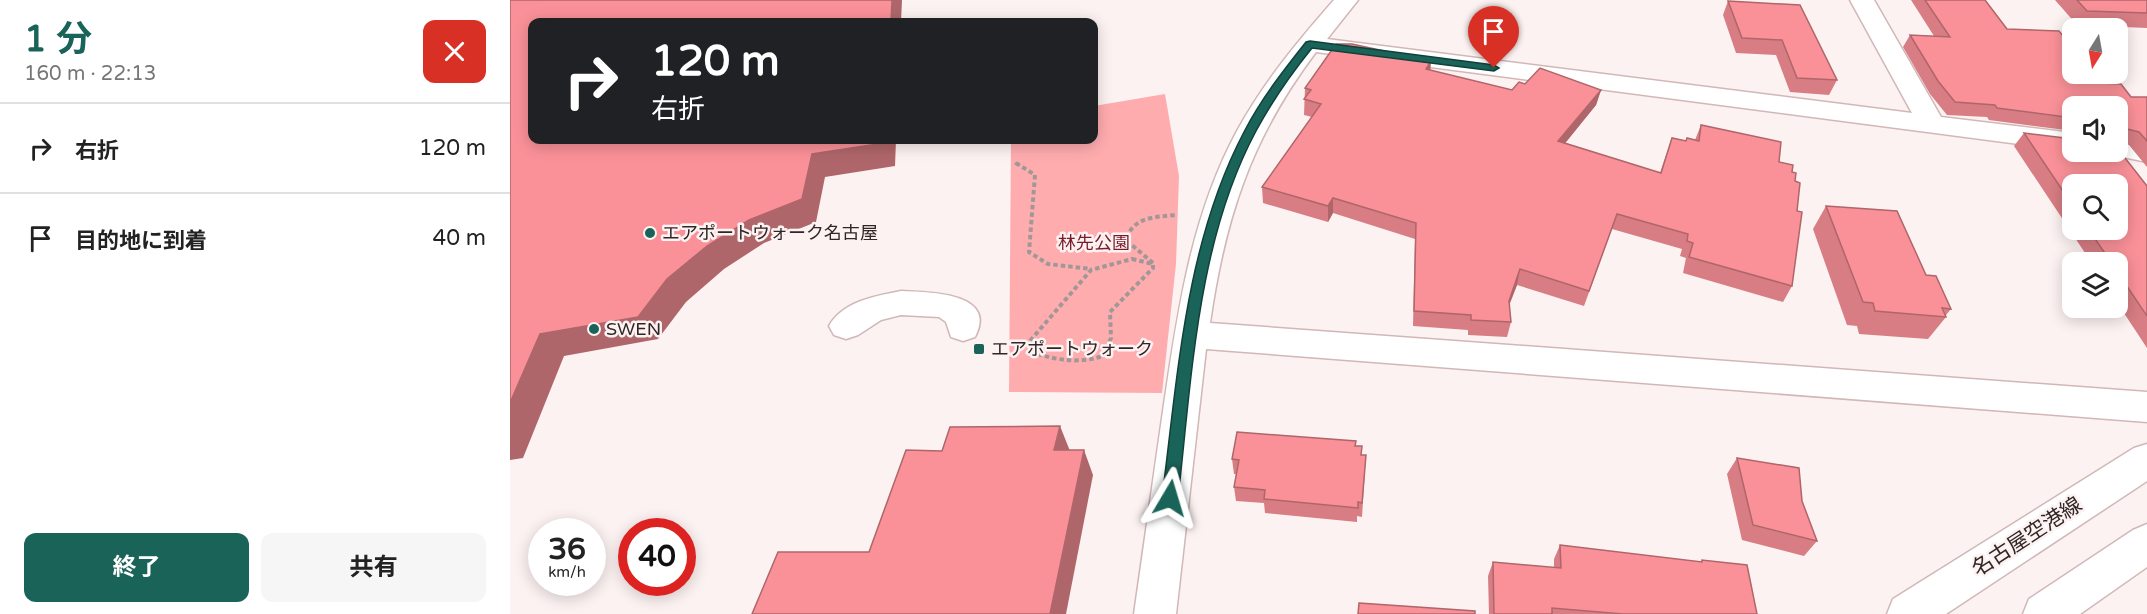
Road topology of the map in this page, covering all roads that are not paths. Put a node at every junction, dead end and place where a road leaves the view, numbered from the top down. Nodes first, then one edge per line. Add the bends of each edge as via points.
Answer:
1 (1346, 0) edge
2 (1862, 0) edge
3 (1310, 44) junction
4 (1931, 123) junction
5 (2062, 141) edge
6 (2128, 156) edge
7 (2141, 164) edge
8 (846, 326) dead end
9 (963, 328) dead end
10 (1190, 335) junction
11 (2147, 407) edge
12 (2147, 460) edge
13 (2147, 543) edge
14 (1155, 614) edge
15 (1908, 614) edge
16 (2043, 614) edge

1 - 3 street
2 - 4 street
3 - 4 street
3 - 10 street via 1278,84 1250,132 1223,193 1205,253
4 - 5 street
6 - 7 street
8 - 9 street via 870,310 910,303 946,305 962,316
10 - 11 street
10 - 14 street
12 - 15 street, 名古屋空港線
13 - 16 street

